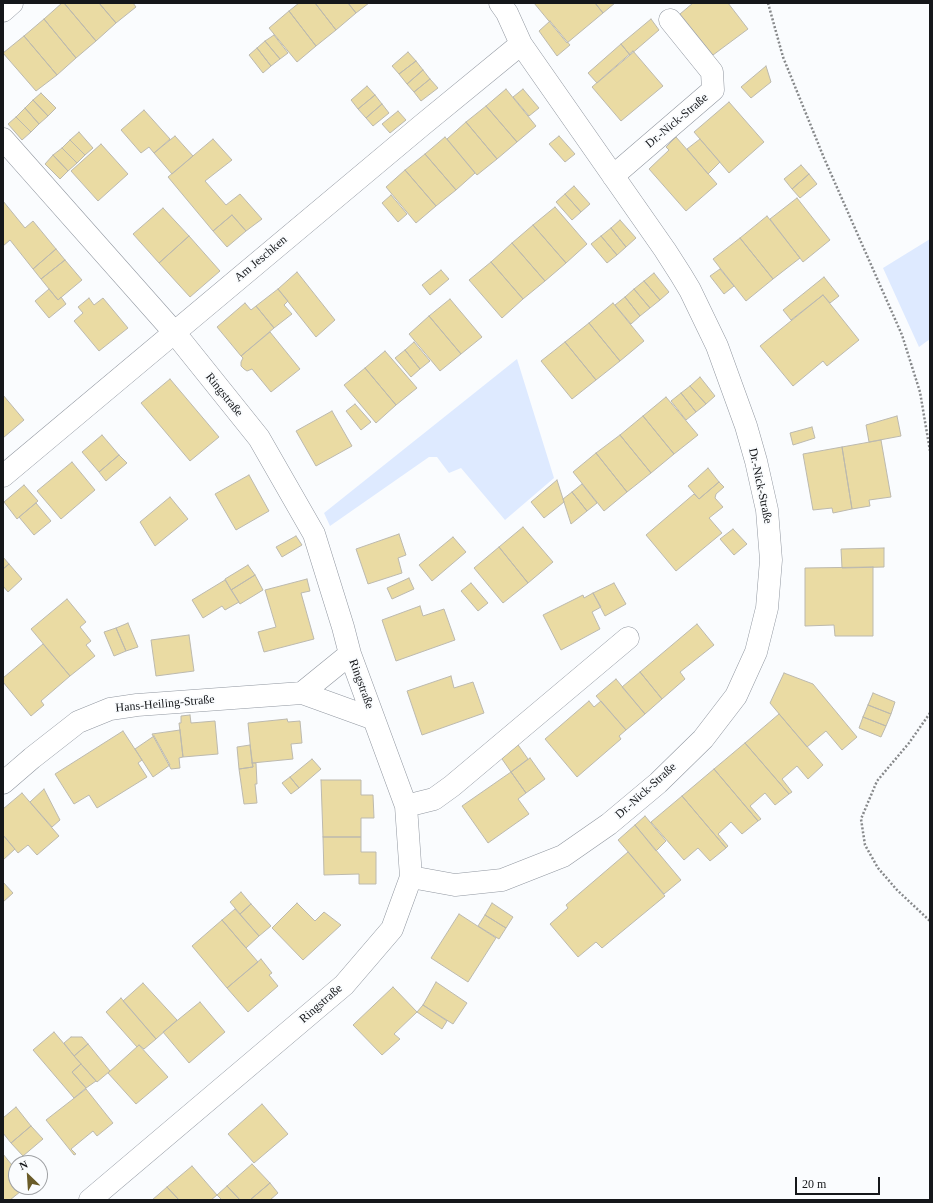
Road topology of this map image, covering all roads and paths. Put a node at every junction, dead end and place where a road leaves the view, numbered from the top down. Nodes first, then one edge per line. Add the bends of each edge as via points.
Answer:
1 (12, 3) edge
2 (500, 3) edge
3 (768, 3) edge
4 (3, 11) edge
5 (670, 20) dead end
6 (521, 44) junction
7 (6, 146) edge
8 (612, 176) junction
9 (174, 332) junction
10 (930, 452) edge
11 (3, 476) edge
12 (628, 638) dead end
13 (350, 654) junction
14 (302, 693) junction
15 (930, 712) edge
16 (374, 719) junction
17 (3, 783) edge
18 (406, 806) junction
19 (411, 877) junction
20 (930, 921) edge
21 (90, 1200) edge

1 - 4 street
2 - 6 street, Dr.-Nick-Straße
3 - 10 path via 783,57 824,158 902,335 920,392
5 - 8 street, Dr.-Nick-Straße via 712,72 713,90
6 - 8 street, Dr.-Nick-Straße
6 - 9 street, Am Jeschken
7 - 9 street, Ringstraße
8 - 19 street, Dr.-Nick-Straße via 690,290 717,346 746,426 767,510 772,560 767,608 756,652 736,696 703,738 658,783 615,820 563,856 502,880 455,885
9 - 11 street, Am Jeschken
9 - 13 street, Ringstraße via 259,438 314,534
12 - 18 street via 452,786 434,799
13 - 14 street
13 - 16 street, Ringstraße
14 - 16 street, Hans-Heiling-Straße
14 - 17 street, Hans-Heiling-Straße via 110,709 78,722
15 - 20 path via 909,743 877,781 860,819 865,845 878,868
16 - 18 street, Ringstraße
18 - 19 street, Ringstraße
19 - 21 street, Ringstraße via 392,929 344,985

